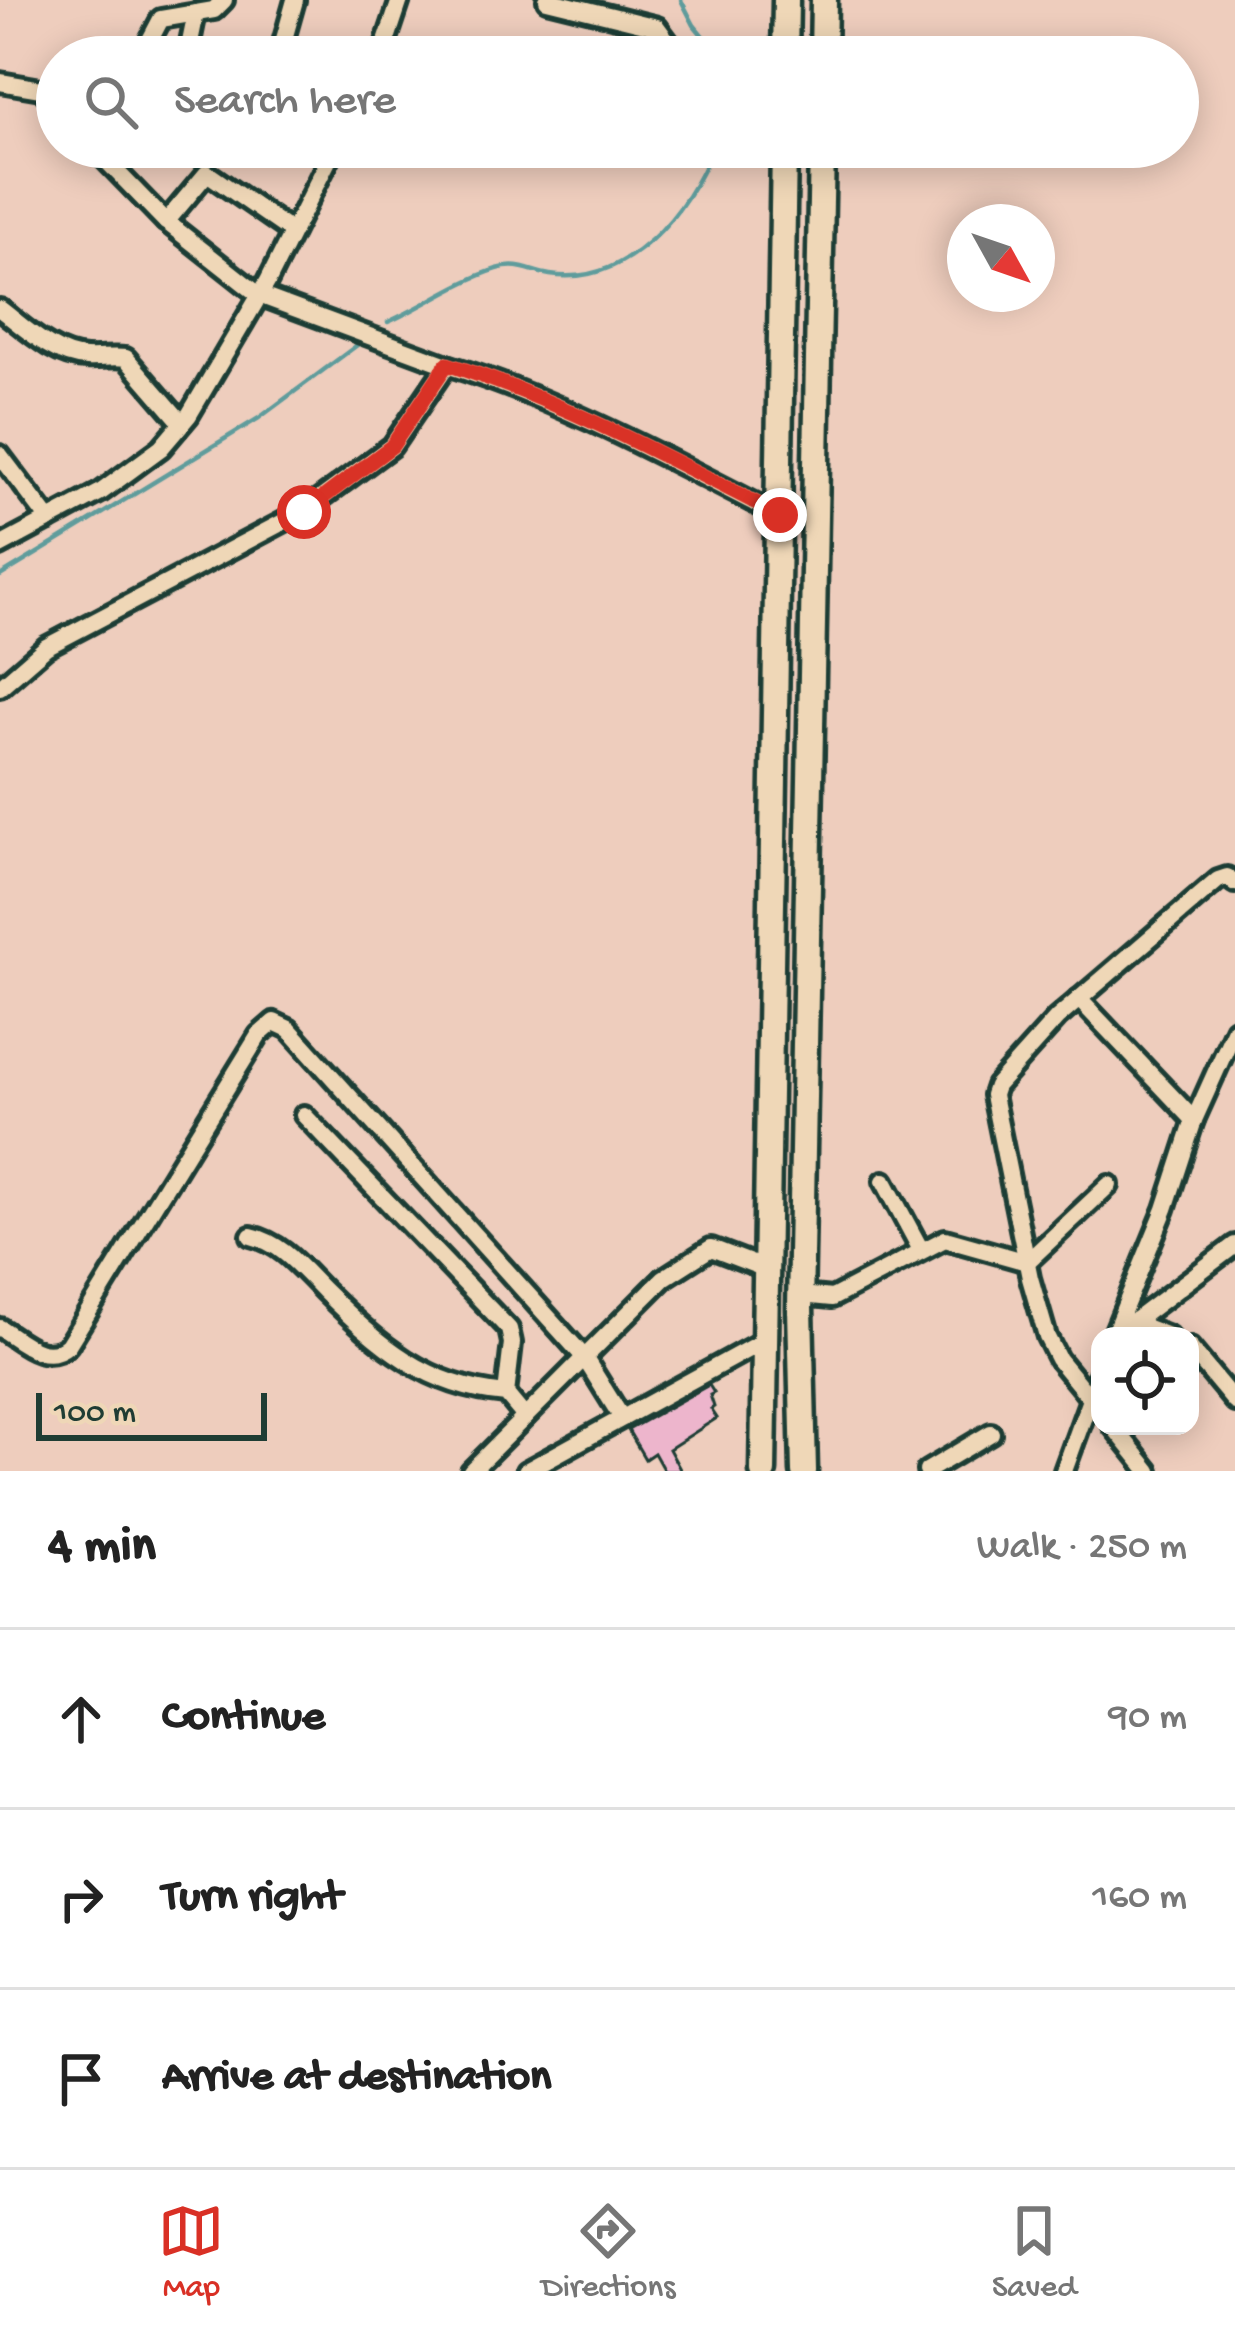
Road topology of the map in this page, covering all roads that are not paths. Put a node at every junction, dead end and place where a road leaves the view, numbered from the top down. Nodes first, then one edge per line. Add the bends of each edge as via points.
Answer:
1 (224, 0) edge
2 (295, 0) edge
3 (399, 0) edge
4 (547, 0) edge
5 (786, 0) edge
6 (824, 0) edge
7 (196, 14) junction
8 (151, 36) edge
9 (191, 36) edge
10 (286, 36) edge
11 (387, 36) edge
12 (664, 36) edge
13 (785, 36) edge
14 (823, 36) edge
15 (0, 82) edge
16 (36, 86) edge
17 (113, 168) edge
18 (323, 168) edge
19 (784, 168) edge
20 (822, 168) edge
21 (166, 222) junction
22 (292, 232) junction
23 (260, 296) junction
24 (0, 309) edge
25 (447, 364) junction
26 (182, 423) junction
27 (0, 455) edge
28 (780, 509) junction
29 (49, 520) junction
30 (0, 547) edge
31 (0, 688) edge
32 (1235, 883) edge
33 (1079, 999) junction
34 (1235, 1029) edge
35 (304, 1115) dead end
36 (1194, 1120) junction
37 (884, 1180) dead end
38 (1109, 1185) dead end
39 (250, 1236) dead end
40 (1235, 1245) edge
41 (921, 1250) junction
42 (1027, 1262) junction
43 (766, 1269) junction
44 (800, 1295) junction
45 (1122, 1325) edge
46 (0, 1328) edge
47 (765, 1340) junction
48 (584, 1357) junction
49 (1199, 1359) edge
50 (506, 1394) junction
51 (1091, 1399) edge
52 (1235, 1402) edge
53 (1091, 1413) edge
54 (525, 1417) junction
55 (622, 1418) junction
56 (991, 1433) dead end
57 (1120, 1435) edge
58 (758, 1468) edge
59 (471, 1471) edge
60 (526, 1471) edge
61 (805, 1471) edge
62 (927, 1471) edge
63 (1064, 1471) edge
64 (1149, 1471) edge

1 - 7 street
2 - 10 street
3 - 11 street
4 - 12 street via 657,27
5 - 13 highway
6 - 14 highway
7 - 8 street via 157,23
7 - 9 street
15 - 16 street
17 - 21 street
18 - 22 street
19 - 28 highway
20 - 44 highway
21 - 22 street via 207,173
21 - 23 street
22 - 23 street
23 - 25 street
23 - 26 street
24 - 26 street via 67,354 126,358
25 - 28 street
25 - 31 street via 392,446 304,512 46,647
26 - 29 street via 101,492
27 - 29 street
28 - 43 highway
29 - 30 street
32 - 33 street via 1218,880
33 - 36 street
33 - 42 street via 993,1095
34 - 36 street
35 - 50 street via 508,1329
36 - 45 street
37 - 41 street
38 - 42 street
39 - 50 street via 277,1245 390,1351 468,1390
40 - 45 street
41 - 42 street via 953,1239
41 - 44 street via 832,1298
42 - 51 street via 1052,1348
43 - 47 highway
43 - 48 street via 711,1248 664,1278
44 - 61 highway
46 - 48 street via 41,1354 68,1345 274,1022
47 - 55 street
47 - 58 highway
48 - 54 street
48 - 55 street
49 - 52 street
50 - 54 street
53 - 63 street
54 - 59 street
55 - 60 street
56 - 62 street
57 - 64 street

